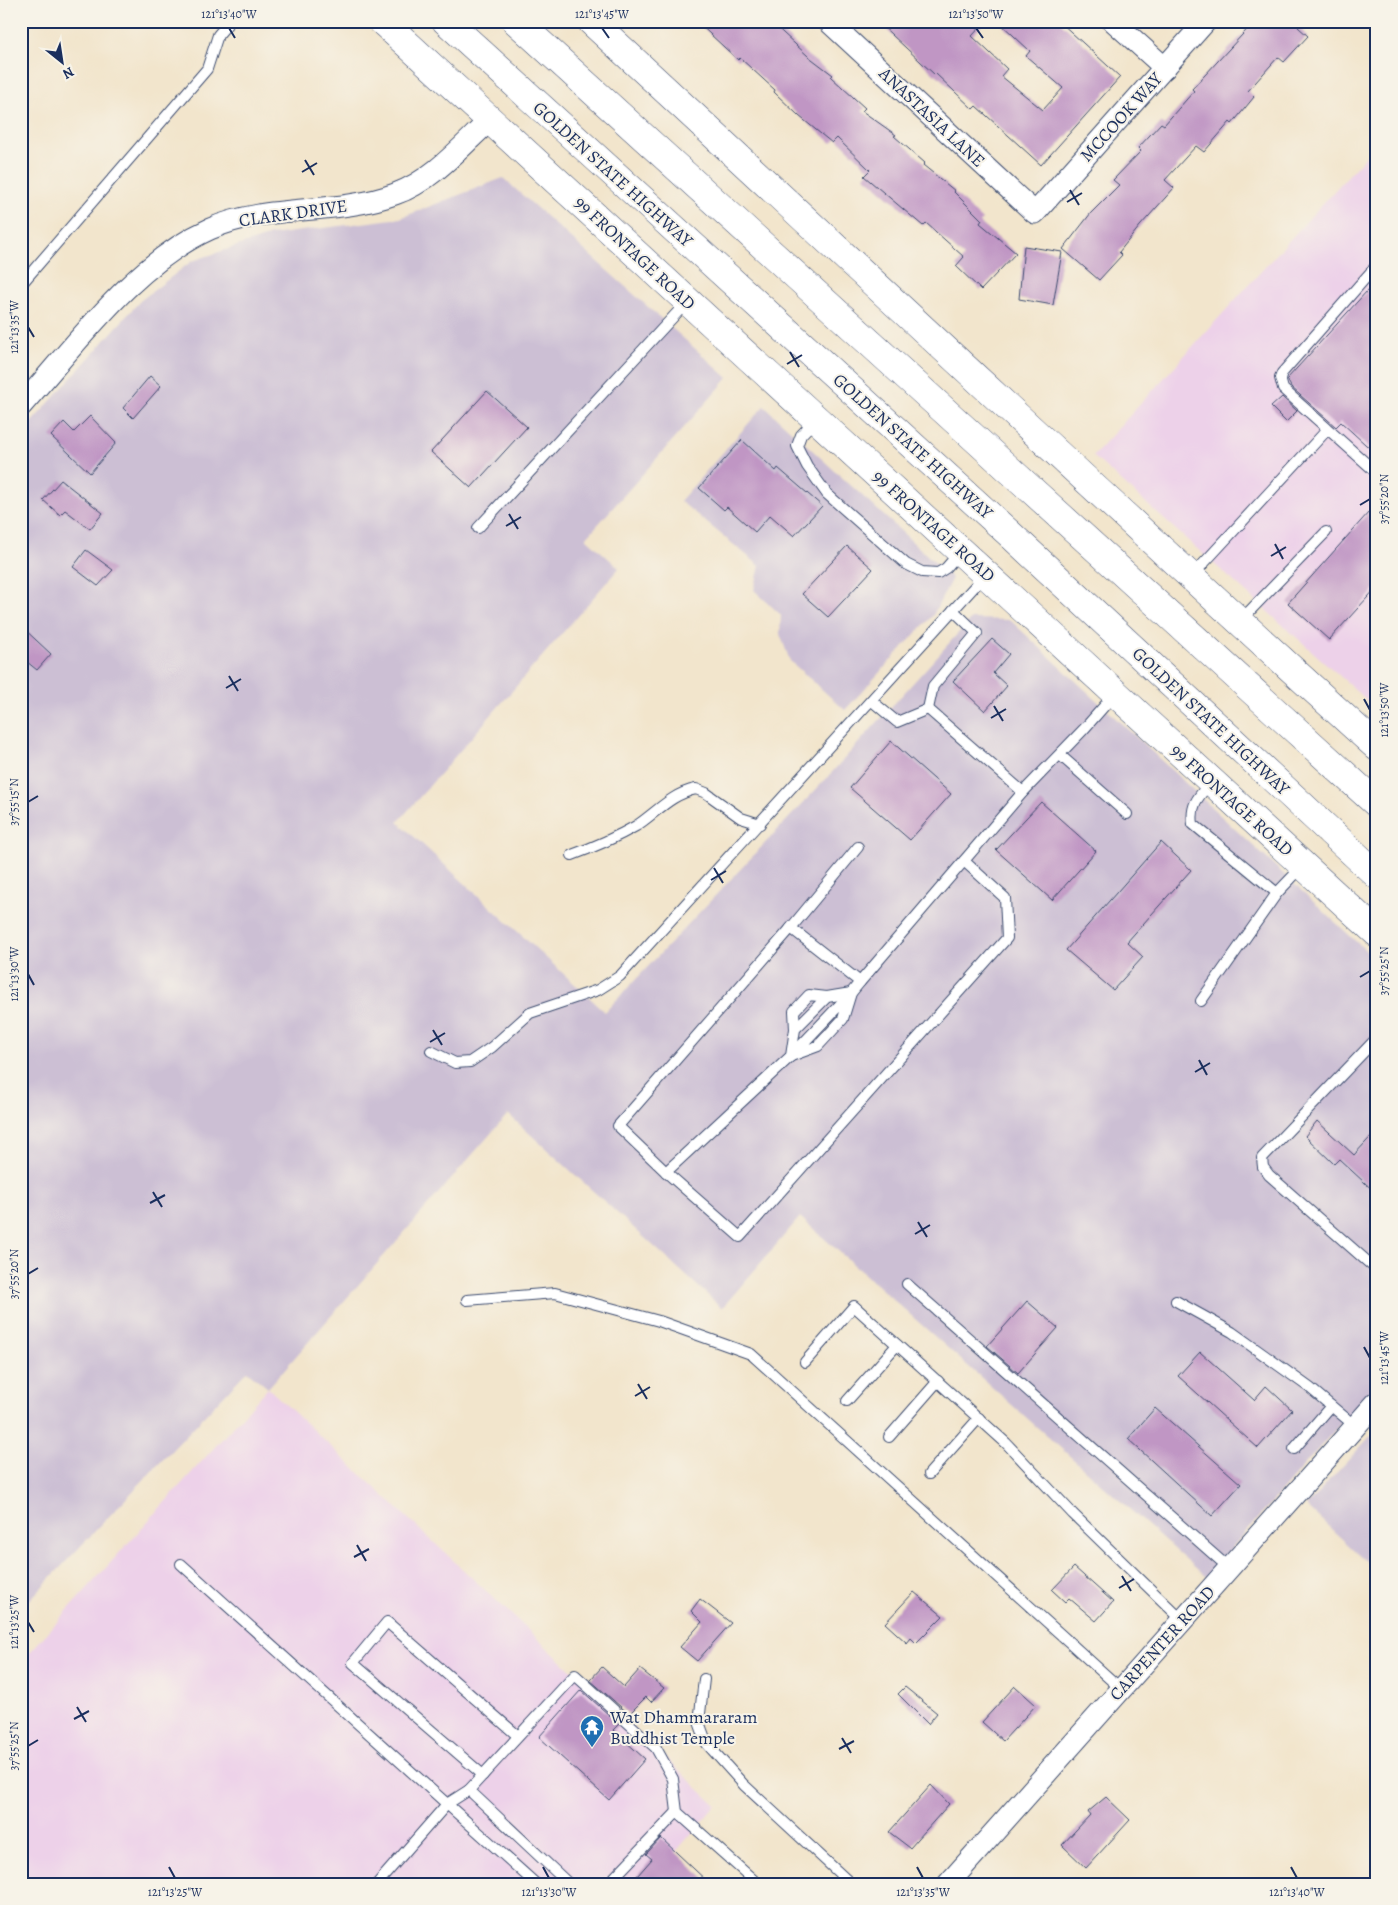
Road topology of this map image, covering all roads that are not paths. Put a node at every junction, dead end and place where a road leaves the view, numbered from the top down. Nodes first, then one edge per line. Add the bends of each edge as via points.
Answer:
1 (230, 21) edge
2 (382, 21) edge
3 (446, 21) edge
4 (516, 21) edge
5 (591, 21) edge
6 (828, 21) edge
7 (1112, 21) edge
8 (1206, 21) edge
9 (1165, 68) junction
10 (490, 120) junction
11 (1035, 213) joint
12 (1377, 265) edge
13 (24, 281) dead end
14 (686, 302) junction
15 (21, 406) edge
16 (816, 419) junction
17 (1327, 430) junction
18 (1377, 473) edge
19 (478, 528) dead end
20 (1326, 532) dead end
21 (961, 551) junction
22 (986, 574) junction
23 (1191, 578) junction
24 (953, 610) junction
25 (1240, 622) junction
26 (1115, 694) junction
27 (872, 700) junction
28 (928, 709) junction
29 (1377, 747) edge
30 (1060, 755) junction
31 (1212, 782) junction
32 (1023, 792) junction
33 (1377, 804) edge
34 (1128, 814) dead end
35 (760, 824) junction
36 (858, 847) dead end
37 (572, 855) dead end
38 (964, 861) junction
39 (1303, 865) junction
40 (1377, 875) edge
41 (1277, 893) junction
42 (790, 929) junction
43 (1377, 933) edge
44 (860, 982) junction
45 (851, 993) junction
46 (1201, 1001) dead end
47 (1377, 1038) edge
48 (431, 1051) dead end
49 (791, 1056) junction
50 (666, 1172) junction
51 (1377, 1270) edge
52 (907, 1284) dead end
53 (467, 1300) dead end
54 (1176, 1301) dead end
55 (897, 1345) junction
56 (805, 1362) dead end
57 (938, 1381) junction
58 (847, 1400) dead end
59 (1377, 1402) edge
60 (1331, 1406) junction
61 (979, 1418) junction
62 (1355, 1426) junction
63 (889, 1437) dead end
64 (1294, 1448) dead end
65 (929, 1474) dead end
66 (181, 1564) dead end
67 (1229, 1568) junction
68 (1182, 1620) junction
69 (704, 1679) dead end
70 (1121, 1689) junction
71 (518, 1736) junction
72 (483, 1775) junction
73 (469, 1790) junction
74 (447, 1804) junction
75 (677, 1812) junction
76 (377, 1884) edge
77 (536, 1884) edge
78 (569, 1884) edge
79 (608, 1884) edge
80 (758, 1884) edge
81 (851, 1884) edge
82 (948, 1884) edge

1 - 13 lane via 218,35 207,69
2 - 10 main road, 99 FRONTAGE ROAD
3 - 40 main road, GOLDEN STATE HIGHWAY via 1005,530
4 - 33 main road
5 - 23 main road
6 - 11 street, ANASTASIA LANE
7 - 9 street
8 - 9 street, MCCOOK WAY
9 - 11 street, MCCOOK WAY
10 - 14 main road, 99 FRONTAGE ROAD
10 - 15 street, CLARK DRIVE via 421,181 396,194 349,205 248,217 188,240 150,267 123,292
12 - 17 lane via 1280,378 1283,389
14 - 16 main road, 99 FRONTAGE ROAD
14 - 19 lane
16 - 21 main road, 99 FRONTAGE ROAD
16 - 21 lane via 801,435 797,446 806,466 827,494 906,564 922,572 938,573
17 - 18 lane
17 - 23 lane
20 - 25 lane
21 - 22 main road, 99 FRONTAGE ROAD
22 - 24 lane
22 - 26 main road, 99 FRONTAGE ROAD
23 - 25 main road
24 - 27 lane
24 - 28 lane via 977,633 933,686
25 - 29 main road
26 - 30 lane
26 - 31 main road, 99 FRONTAGE ROAD
27 - 28 lane via 897,722
27 - 35 lane
28 - 32 lane
30 - 32 lane
30 - 34 lane
31 - 39 main road, 99 FRONTAGE ROAD
31 - 41 lane via 1196,800 1191,812 1193,824
32 - 38 lane
35 - 37 lane via 741,818 696,789 673,798 613,839
35 - 48 lane via 620,976 598,990 530,1013 470,1062 455,1064
36 - 42 lane
38 - 44 lane
38 - 50 lane via 1005,898 1007,938 740,1237
39 - 41 lane
39 - 43 main road, 99 FRONTAGE ROAD
41 - 46 lane
42 - 44 lane
42 - 50 lane via 618,1126
44 - 45 lane
45 - 49 lane via 843,1019 818,1046
45 - 49 lane via 827,997 795,1030
47 - 51 lane via 1262,1158 1263,1167 1269,1174
49 - 50 lane
52 - 67 lane
53 - 70 lane via 555,1293 659,1321 751,1354
54 - 60 lane via 1232,1332
55 - 56 lane via 854,1306
55 - 57 lane
55 - 58 lane
57 - 61 lane
57 - 63 lane
59 - 62 street, CARPENTER ROAD
60 - 62 lane
60 - 64 lane
61 - 65 lane
61 - 68 lane
62 - 67 street, CARPENTER ROAD
66 - 74 lane
67 - 68 street, CARPENTER ROAD
68 - 70 street, CARPENTER ROAD
69 - 81 lane via 699,1722 706,1744 744,1785
70 - 82 street, CARPENTER ROAD
71 - 72 lane
71 - 72 lane via 387,1622 353,1663
71 - 75 lane via 575,1675 656,1748 673,1779
72 - 73 lane
73 - 74 lane
73 - 78 lane
74 - 76 lane
74 - 77 lane
75 - 79 lane
75 - 80 lane

